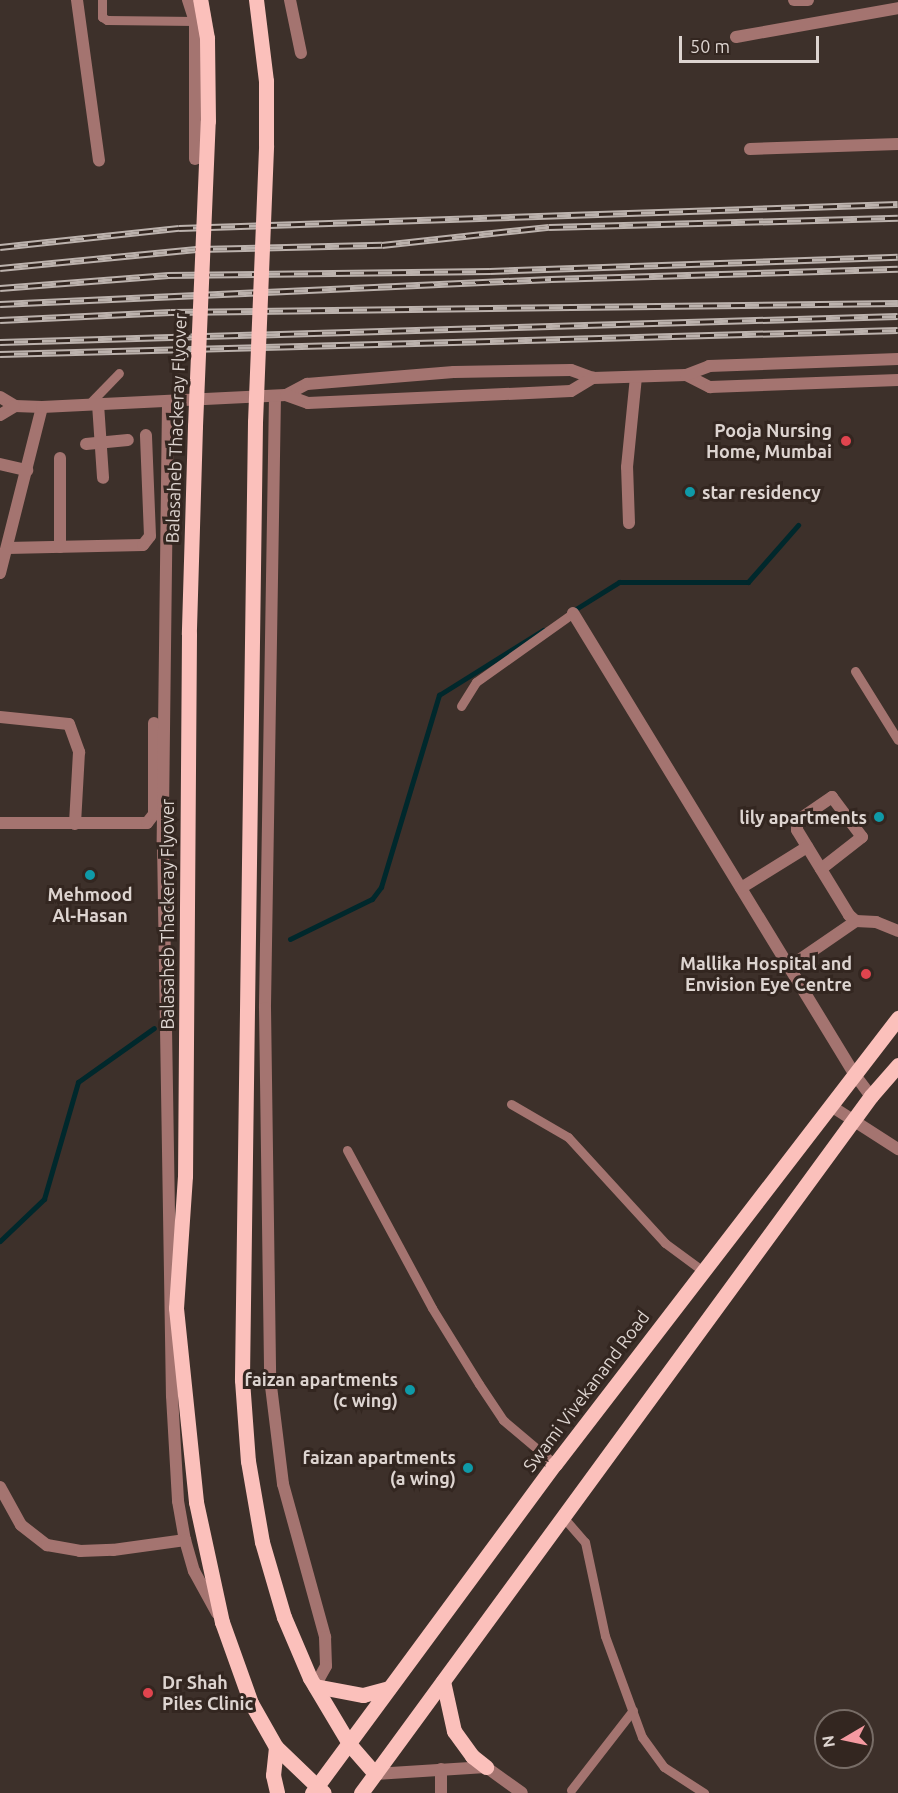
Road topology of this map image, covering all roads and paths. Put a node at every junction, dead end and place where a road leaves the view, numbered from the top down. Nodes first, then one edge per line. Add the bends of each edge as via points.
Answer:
1 (77, 0) edge
2 (102, 0) edge
3 (189, 0) edge
4 (200, 0) edge
5 (256, 0) edge
6 (290, 0) edge
7 (794, 0) edge
8 (808, 0) edge
9 (898, 8) edge
10 (195, 21) junction
11 (736, 38) dead end
12 (301, 53) dead end
13 (898, 144) edge
14 (750, 149) dead end
15 (195, 159) dead end
16 (99, 161) dead end
17 (893, 360) edge
18 (766, 364) junction
19 (523, 370) junction
20 (119, 373) dead end
21 (426, 374) junction
22 (686, 375) junction
23 (636, 377) junction
24 (593, 378) junction
25 (894, 381) edge
26 (765, 384) junction
27 (523, 392) junction
28 (427, 395) junction
29 (280, 396) junction
30 (0, 397) edge
31 (168, 403) junction
32 (93, 404) junction
33 (15, 406) junction
34 (42, 407) junction
35 (0, 415) edge
36 (146, 435) dead end
37 (128, 440) dead end
38 (100, 442) junction
39 (86, 444) dead end
40 (60, 458) dead end
41 (0, 464) edge
42 (27, 470) junction
43 (103, 478) dead end
44 (629, 523) dead end
45 (60, 547) junction
46 (7, 548) junction
47 (0, 573) edge
48 (573, 613) joint
49 (855, 671) dead end
50 (461, 706) dead end
51 (0, 717) edge
52 (154, 723) dead end
53 (898, 740) edge
54 (0, 823) edge
55 (75, 824) junction
56 (807, 847) junction
57 (821, 869) junction
58 (741, 888) junction
59 (855, 921) junction
60 (898, 932) edge
61 (789, 967) junction
62 (898, 1018) edge
63 (898, 1065) edge
64 (855, 1075) junction
65 (871, 1096) junction
66 (511, 1104) dead end
67 (831, 1107) junction
68 (853, 1121) junction
69 (898, 1149) edge
70 (347, 1150) dead end
71 (703, 1271) junction
72 (555, 1464) junction
73 (0, 1487) edge
74 (563, 1517) junction
75 (185, 1540) junction
76 (222, 1622) junction
77 (442, 1682) junction
78 (315, 1686) junction
79 (390, 1688) junction
80 (633, 1710) junction
81 (350, 1744) junction
82 (276, 1747) junction
83 (486, 1767) junction
84 (441, 1769) junction
85 (375, 1774) junction
86 (571, 1790) dead end
87 (317, 1791) edge
88 (277, 1793) edge
89 (361, 1793) edge
90 (441, 1793) edge
91 (522, 1793) edge
92 (704, 1793) edge

1 - 16 street
2 - 10 lane via 102,16 107,20
3 - 10 street
4 - 76 main road, Balasaheb Thackeray Flyover, bridge via 207,38 208,121 195,426 185,1176 176,1308 196,1502
5 - 78 main road, bridge via 266,81 266,145 255,422 242,1380 248,1461 262,1542 284,1617
6 - 12 street
7 - 8 street
9 - 11 street
10 - 15 street
13 - 14 street
17 - 18 street
17 - 25 street
18 - 22 street via 710,366
18 - 26 street
19 - 21 street
19 - 24 street via 571,370
19 - 27 street
20 - 32 lane
21 - 28 street
21 - 29 street via 307,384
22 - 23 street
22 - 26 street via 710,387
23 - 24 street
23 - 44 street via 627,467
24 - 27 street via 572,391
25 - 26 street
27 - 28 street
28 - 29 street via 308,404
29 - 31 street
29 - 78 street via 265,1008 270,1378 284,1484 325,1637 326,1666
30 - 33 street
31 - 32 street
31 - 75 street via 163,843 166,1134 172,1396 178,1501
32 - 34 street
32 - 38 street
33 - 34 street
33 - 35 street
34 - 42 street
36 - 45 street via 148,541 138,546
37 - 38 street
38 - 39 street
38 - 43 street
40 - 45 street
41 - 42 street
42 - 46 street
45 - 46 street
46 - 47 street
48 - 50 lane via 476,682
48 - 58 street
49 - 53 lane
51 - 55 street via 69,724 79,752
52 - 55 street via 152,818 141,825
54 - 55 street
56 - 57 street
56 - 57 street via 797,830 797,821 828,799 836,798 862,837
56 - 58 street
57 - 59 street
58 - 61 street
59 - 60 street via 876,922
59 - 61 street
61 - 64 street
62 - 64 main road, Swami Vivekanand Road
63 - 65 main road
64 - 65 street
64 - 67 main road, Swami Vivekanand Road
65 - 68 main road
66 - 71 lane via 568,1137 658,1235
67 - 68 street
67 - 71 main road, Swami Vivekanand Road
68 - 69 street
68 - 74 main road
70 - 72 lane via 432,1308 491,1402 503,1420
71 - 72 main road, Swami Vivekanand Road
72 - 79 main road, Swami Vivekanand Road
73 - 75 street via 21,1525 47,1545 80,1551 113,1550
74 - 77 main road
74 - 80 lane via 585,1542 605,1636
75 - 76 street via 194,1571
76 - 82 main road, Balasaheb Thackeray Flyover via 251,1704
77 - 83 main road via 454,1731 472,1756
77 - 85 main road
78 - 79 main road via 363,1695
78 - 81 main road
79 - 81 main road, Swami Vivekanand Road
80 - 86 lane
80 - 92 lane via 642,1737 664,1767
81 - 85 main road
81 - 87 main road, Swami Vivekanand Road
82 - 87 main road, Balasaheb Thackeray Flyover
82 - 88 main road via 273,1775
83 - 84 street
83 - 91 street
84 - 85 street
84 - 90 street
85 - 89 main road

